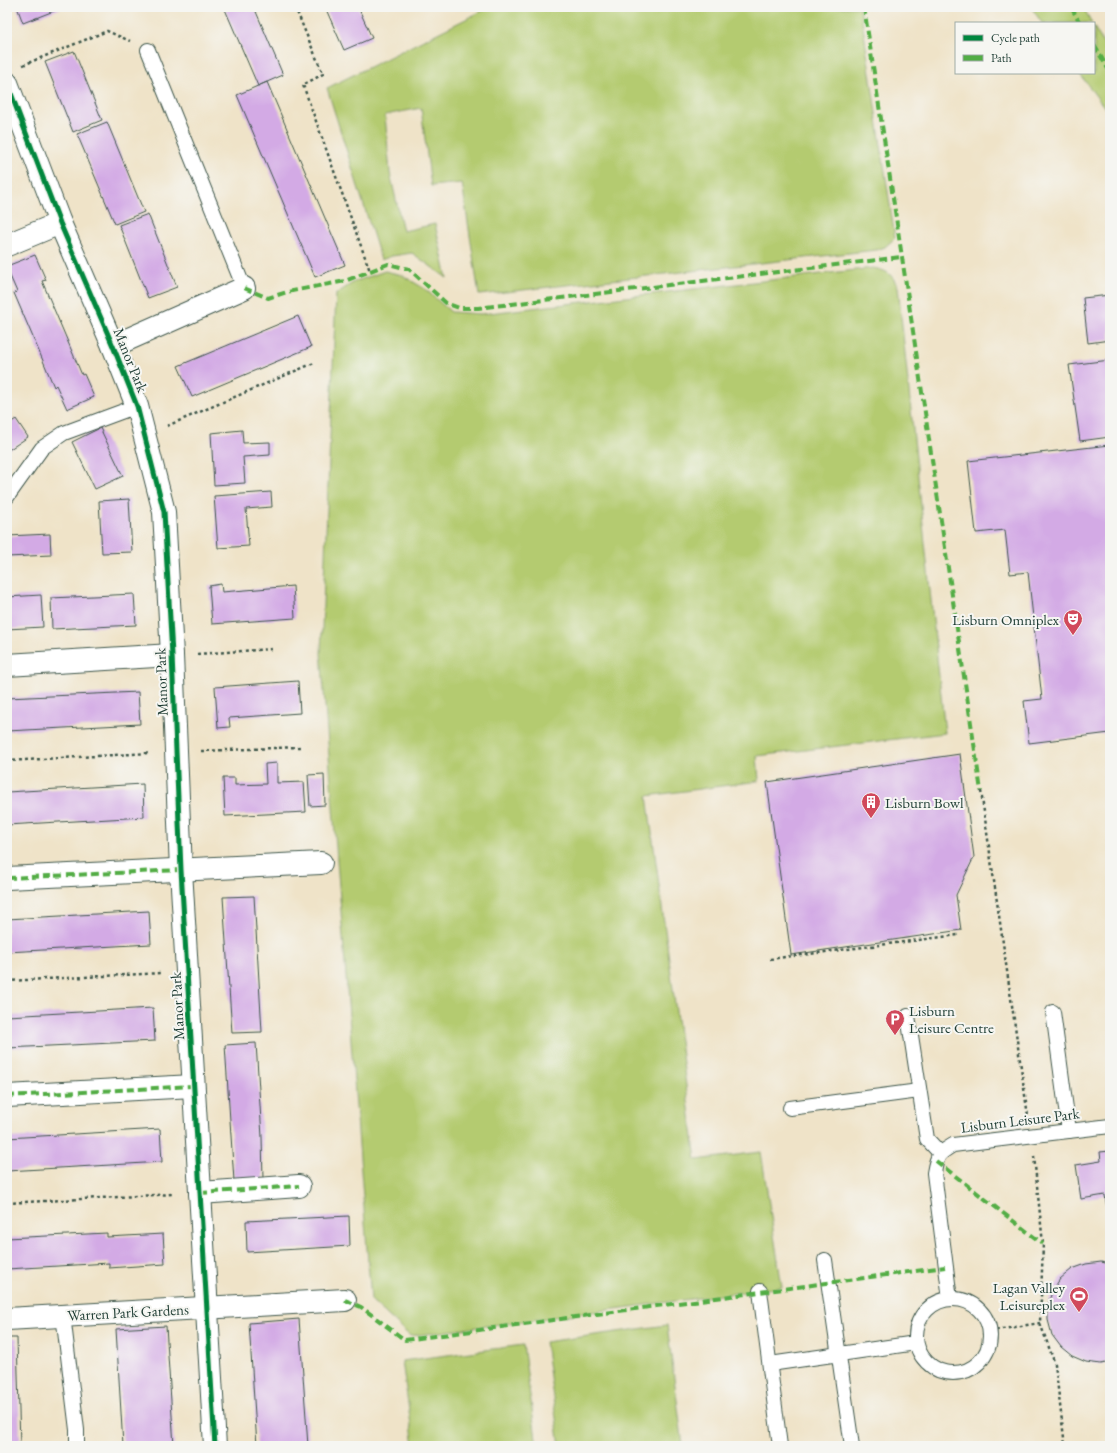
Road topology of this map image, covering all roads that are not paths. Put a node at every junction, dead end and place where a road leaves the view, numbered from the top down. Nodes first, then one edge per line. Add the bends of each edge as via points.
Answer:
1 (148, 50) road end
2 (7, 84) edge
3 (60, 223) junction
4 (7, 245) edge
5 (244, 288) joint
6 (113, 346) junction
7 (137, 406) junction
8 (7, 496) edge
9 (172, 655) junction
10 (7, 665) edge
11 (321, 863) dead end
12 (181, 870) junction
13 (7, 878) edge
14 (1053, 1012) dead end
15 (908, 1016) dead end
16 (193, 1086) junction
17 (919, 1090) junction
18 (7, 1096) edge
19 (790, 1108) dead end
20 (1110, 1126) edge
21 (1069, 1131) junction
22 (940, 1153) junction
23 (299, 1186) dead end
24 (200, 1193) junction
25 (825, 1260) dead end
26 (760, 1291) dead end
27 (950, 1299) junction
28 (345, 1300) dead end
29 (208, 1307) junction
30 (63, 1315) junction
31 (7, 1319) edge
32 (916, 1343) junction
33 (838, 1355) junction
34 (770, 1364) junction
35 (77, 1446) edge
36 (215, 1446) edge
37 (780, 1446) edge
38 (852, 1446) edge

1 - 5 lane
2 - 3 street, Manor Park
3 - 4 street
3 - 6 street, Manor Park
5 - 6 street
6 - 7 street, Manor Park
7 - 8 lane via 64,434 42,448
7 - 9 street, Manor Park via 164,512
9 - 10 street
9 - 12 street, Manor Park
11 - 12 street
12 - 13 street
12 - 16 street, Manor Park
14 - 21 lane
15 - 17 lane
16 - 18 street
16 - 24 street, Manor Park
17 - 19 lane
17 - 22 lane via 927,1139
20 - 21 lane, Lisburn Leisure Park
21 - 22 lane, Lisburn Leisure Park via 953,1144
22 - 27 lane via 934,1173
23 - 24 street
24 - 29 street, Manor Park
25 - 33 lane
26 - 34 lane
27 - 32 lane via 938,1302 920,1319 916,1330
27 - 32 lane via 974,1305 983,1313 989,1324 989,1349 983,1360 974,1368 962,1373 938,1371 920,1354
28 - 29 street, Warren Park Gardens
29 - 30 street, Warren Park Gardens
29 - 36 street, Manor Park
30 - 31 street, Warren Park Gardens
30 - 35 lane
32 - 33 lane
33 - 34 lane
33 - 38 lane
34 - 37 lane

